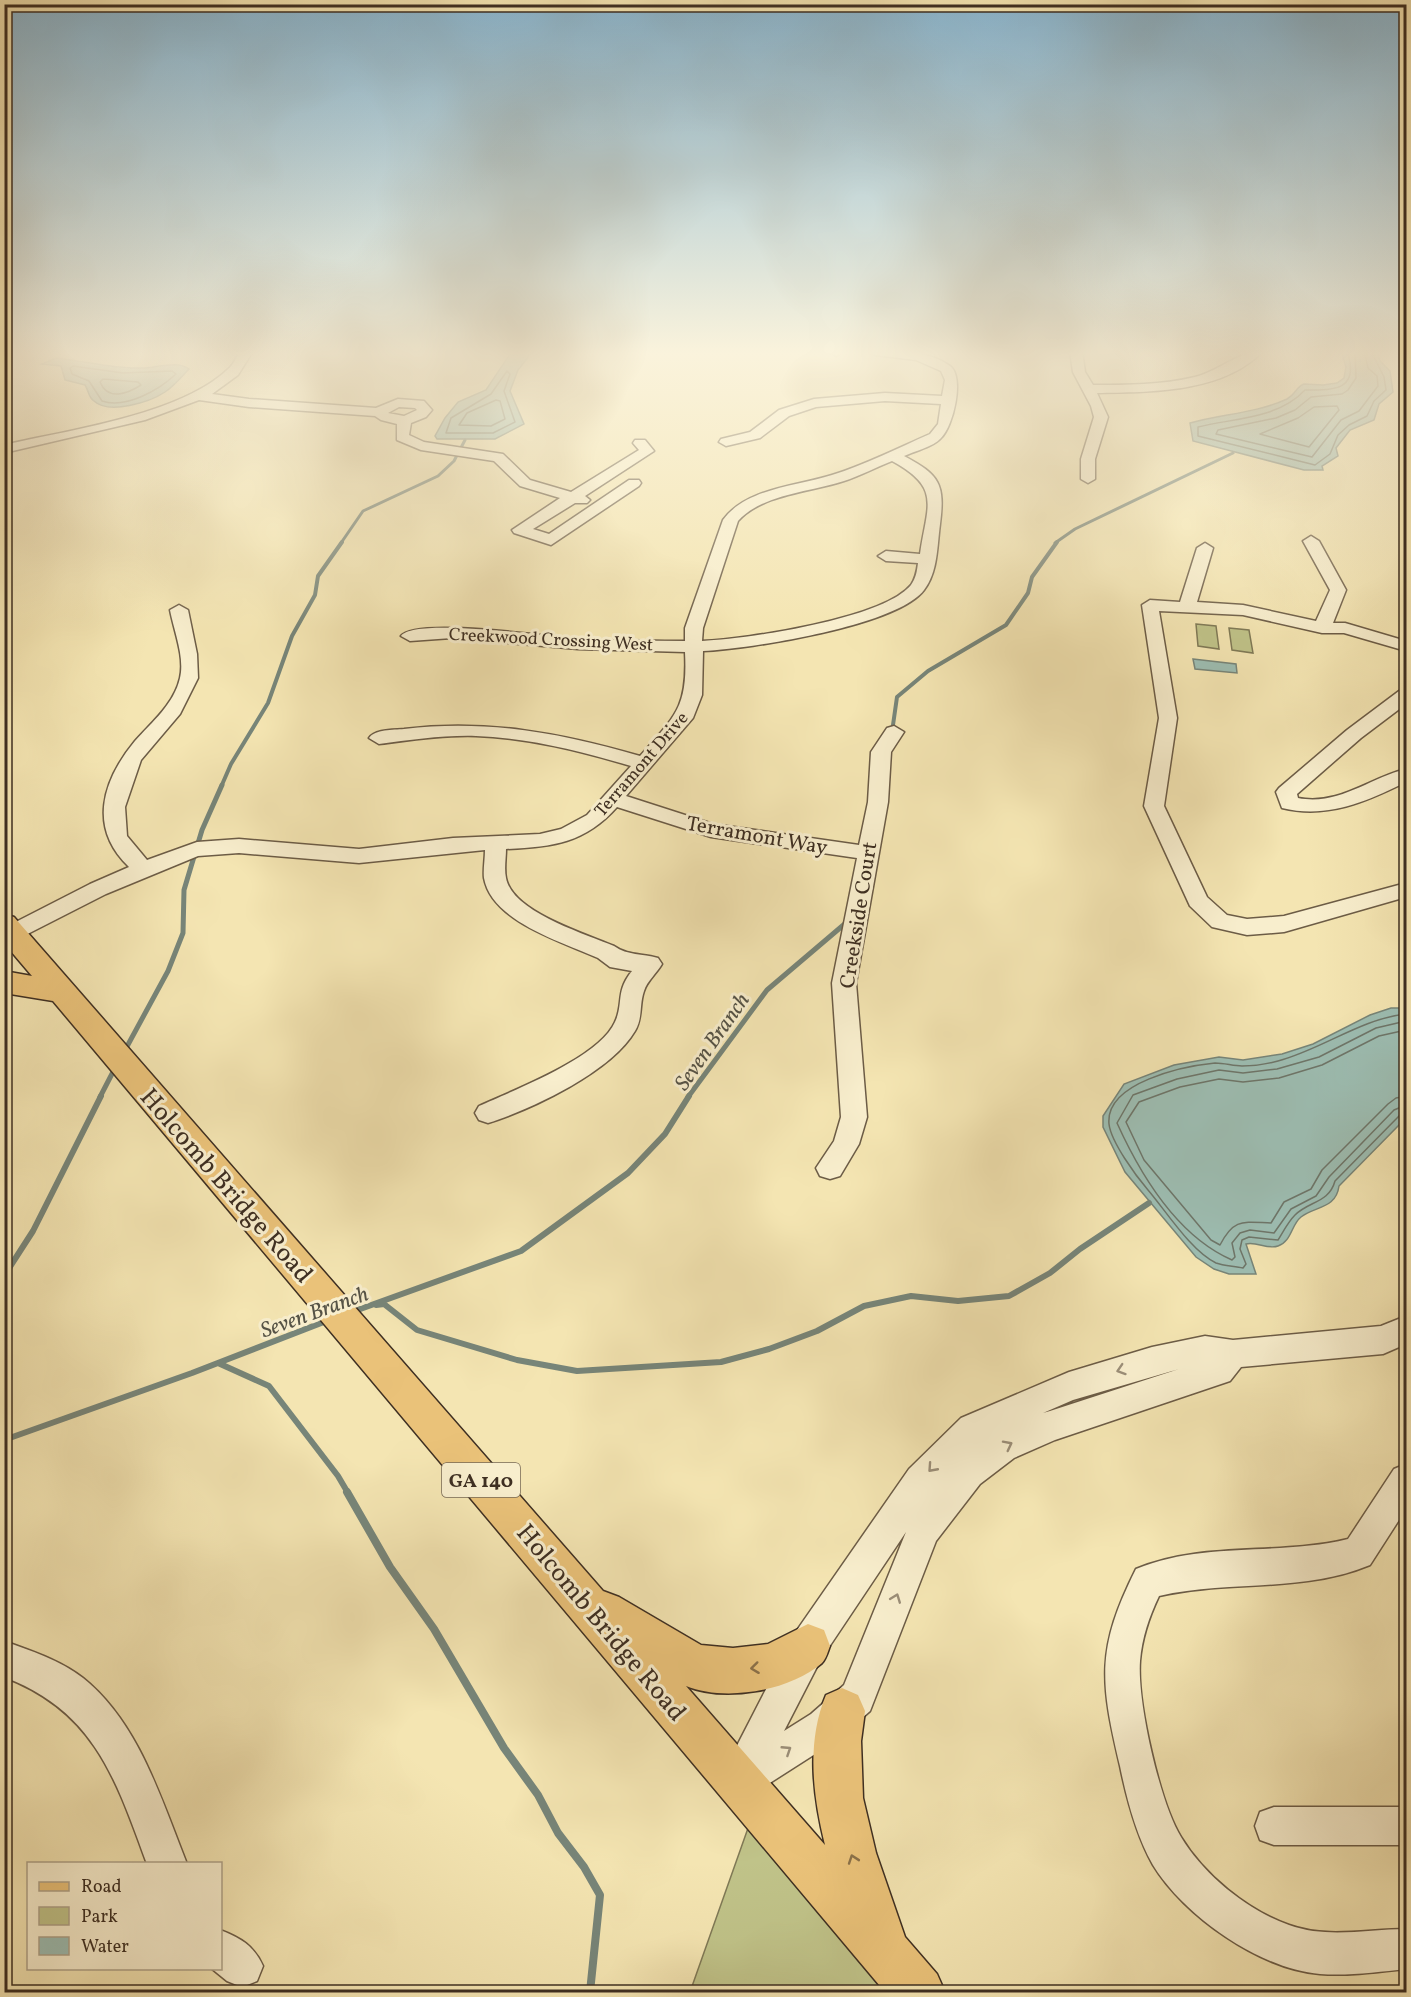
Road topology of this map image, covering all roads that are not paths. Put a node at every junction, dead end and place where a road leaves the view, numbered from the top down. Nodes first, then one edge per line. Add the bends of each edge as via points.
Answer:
1 (24, 444) edge
2 (417, 444) edge
3 (642, 444) edge
4 (923, 444) edge
5 (1093, 444) edge
6 (4, 449) edge
7 (894, 456) junction
8 (1088, 479) dead end
9 (634, 483) dead end
10 (572, 497) junction
11 (601, 507) junction
12 (1311, 541) dead end
13 (1205, 548) dead end
14 (886, 556) dead end
15 (927, 559) junction
16 (1187, 606) junction
17 (179, 610) dead end
18 (1322, 628) junction
19 (410, 636) dead end
20 (692, 645) junction
21 (1407, 646) edge
22 (1407, 663) edge
23 (1407, 695) edge
24 (894, 732) dead end
25 (379, 738) dead end
26 (642, 763) junction
27 (1407, 775) edge
28 (613, 799) junction
29 (496, 843) junction
30 (868, 854) junction
31 (144, 868) junction
32 (1407, 890) edge
33 (9, 938) edge
34 (4, 982) edge
35 (62, 992) junction
36 (488, 1113) dead end
37 (830, 1168) dead end
38 (1407, 1330) edge
39 (1407, 1479) edge
40 (911, 1520) junction
41 (582, 1598) junction
42 (808, 1646) junction
43 (4, 1659) edge
44 (842, 1711) junction
45 (738, 1782) junction
46 (1274, 1826) dead end
47 (1407, 1826) edge
48 (167, 1862) edge
49 (1407, 1949) edge
50 (886, 1953) junction
51 (919, 1992) edge

1 - 6 street
2 - 10 street via 498,457 525,483
3 - 10 street via 647,451
4 - 7 street, Terramont Drive
5 - 8 street
7 - 15 street, Creekwood Crossing West via 923,473 935,489
7 - 20 street, Terramont Drive via 839,478 760,500 738,512 731,520 698,611
9 - 11 street
10 - 11 street
10 - 11 street via 520,530 551,540
12 - 18 street via 1338,590
13 - 16 street
14 - 15 street
15 - 20 street, Creekwood Crossing West via 919,589 886,609 764,640
16 - 18 street via 1243,610
16 - 32 street via 1150,605 1168,718 1154,806 1198,901 1220,921 1247,927 1284,924
17 - 31 street via 189,679 177,703 132,758 113,810 118,842
18 - 21 street via 1345,628
18 - 22 street
19 - 20 street, Creekwood Crossing West via 446,633 576,644
20 - 26 street, Terramont Drive via 697,684 692,704
23 - 27 street via 1287,792 1289,803 1305,808 1336,805
24 - 30 street, Creekside Court via 880,752 878,802
25 - 26 street via 452,730 495,731 569,742
26 - 28 street, Terramont Drive
28 - 29 street, Terramont Drive via 594,820 568,834 540,841
28 - 30 street, Terramont Way via 711,830
29 - 31 street, Terramont Drive via 359,856 218,846 180,854
29 - 36 street via 495,878 500,891 522,915 606,952 618,962 650,964 632,988 632,1008 613,1044 586,1064
30 - 37 street, Creekside Court via 844,983 854,1117 846,1144
31 - 33 street via 105,900
33 - 35 main road, Holcomb Bridge Road / GA 140
34 - 35 main road
35 - 41 main road, Holcomb Bridge Road / GA 140
38 - 40 street via 1383,1340 1233,1354 1219,1371 1160,1374 1003,1447
39 - 49 street via 1358,1553 1315,1564 1193,1571 1148,1581 1130,1616 1121,1653 1122,1692 1146,1800 1172,1859 1214,1905 1267,1937 1312,1953
40 - 42 street
44 -> 40 street via 857,1698
42 -> 41 main road via 773,1666 733,1671 695,1667
41 - 45 main road, Holcomb Bridge Road / GA 140
42 - 45 street
43 - 48 street via 26,1665 68,1688 98,1716 122,1751
45 -> 44 street via 824,1727
50 -> 44 main road via 848,1844 838,1799 836,1738
45 - 50 main road, Holcomb Bridge Road / GA 140
46 - 47 street
50 - 51 main road, Holcomb Bridge Road / GA 140

